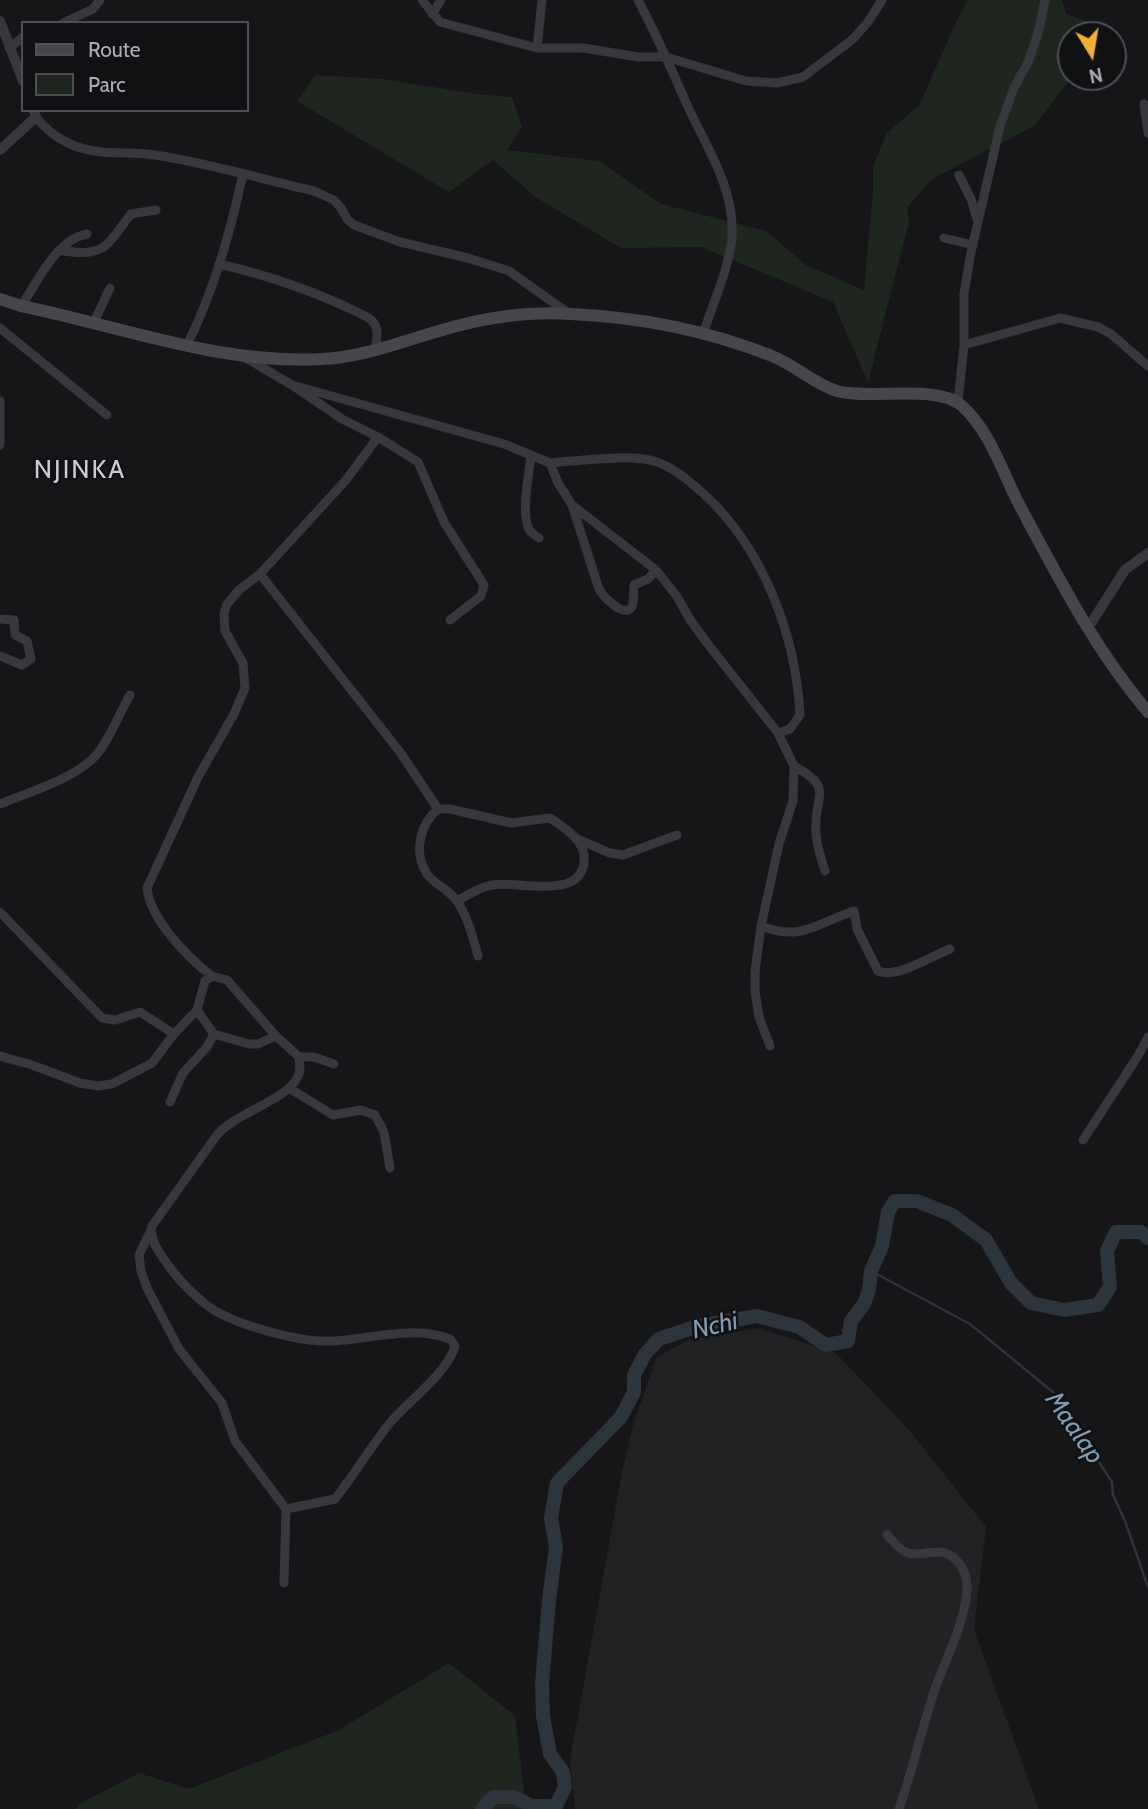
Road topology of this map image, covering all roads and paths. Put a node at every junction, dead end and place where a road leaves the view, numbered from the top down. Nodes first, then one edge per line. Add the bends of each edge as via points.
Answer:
1 (100, 0) edge
2 (422, 0) edge
3 (441, 0) edge
4 (542, 0) edge
5 (638, 0) edge
6 (882, 0) edge
7 (1045, 0) edge
8 (432, 14) junction
9 (0, 21) edge
10 (67, 21) edge
11 (21, 39) edge
12 (9, 48) junction
13 (537, 48) junction
14 (666, 57) junction
15 (21, 76) edge
16 (1144, 104) dead end
17 (35, 114) edge
18 (1148, 134) edge
19 (0, 150) edge
20 (243, 174) junction
21 (959, 175) dead end
22 (156, 209) dead end
23 (978, 224) junction
24 (87, 234) dead end
25 (944, 239) dead end
26 (973, 245) junction
27 (60, 250) junction
28 (219, 264) junction
29 (110, 288) dead end
30 (0, 299) edge
31 (21, 306) junction
32 (569, 314) junction
33 (94, 322) junction
34 (0, 328) edge
35 (703, 334) junction
36 (187, 345) junction
37 (964, 345) junction
38 (374, 351) junction
39 (242, 356) junction
40 (1148, 366) edge
41 (292, 385) junction
42 (0, 401) edge
43 (958, 402) junction
44 (107, 415) dead end
45 (378, 437) junction
46 (0, 446) edge
47 (531, 456) junction
48 (550, 463) junction
49 (572, 505) junction
50 (539, 538) dead end
51 (1148, 553) edge
52 (656, 570) junction
53 (260, 574) junction
54 (0, 619) edge
55 (450, 620) dead end
56 (1088, 628) junction
57 (0, 656) edge
58 (130, 695) dead end
59 (1148, 712) edge
60 (778, 733) junction
61 (794, 766) junction
62 (0, 804) edge
63 (438, 809) junction
64 (677, 835) dead end
65 (577, 839) junction
66 (825, 871) dead end
67 (457, 901) junction
68 (0, 912) edge
69 (761, 926) junction
70 (950, 950) dead end
71 (478, 956) dead end
72 (212, 976) junction
73 (197, 1010) junction
74 (174, 1034) junction
75 (214, 1034) junction
76 (276, 1035) junction
77 (1148, 1037) edge
78 (771, 1046) dead end
79 (0, 1056) edge
80 (299, 1057) junction
81 (334, 1064) dead end
82 (289, 1088) junction
83 (170, 1102) dead end
84 (1083, 1140) dead end
85 (390, 1168) dead end
86 (151, 1230) junction
87 (286, 1509) junction
88 (887, 1535) dead end
89 (284, 1583) dead end
90 (899, 1809) edge

1 - 10 street via 93,9
2 - 8 street
3 - 8 street
4 - 13 street
5 - 14 street
6 - 14 street via 853,39 790,81 746,81
7 - 23 street via 1029,60 1000,126
8 - 13 street via 440,22
9 - 12 street
11 - 12 street
12 - 15 street
13 - 14 street
14 - 35 street via 723,179 732,223 730,251
16 - 18 street
17 - 19 street
17 - 20 street via 48,132 90,150 155,155
20 - 28 street
20 - 32 street via 327,196 346,219 400,242 509,271
21 - 23 street
22 - 27 street via 131,214 104,247 82,253
23 - 26 street
24 - 27 street
25 - 26 street
26 - 37 street via 965,280
27 - 31 street
28 - 36 street
28 - 38 street via 314,292 375,321
29 - 33 street
30 - 31 main road
31 - 33 main road
32 - 35 main road
32 - 38 main road via 469,323
33 - 36 main road
34 - 44 street
35 - 43 main road via 774,357 835,390 867,395 926,394
36 - 39 main road
37 - 40 street via 1060,318 1111,334
37 - 43 street
38 - 39 main road via 322,359
39 - 41 street
41 - 45 street
41 - 47 street via 504,444
42 - 46 street
43 - 56 main road via 982,429
45 - 53 street via 346,480
45 - 55 street via 422,467 444,522 484,585 481,596
47 - 48 street
47 - 50 street via 526,511 530,532
48 - 49 street
48 - 60 street via 654,461 688,480 723,512 763,574 795,666 800,716 790,729
49 - 52 street
49 - 52 street via 607,601 630,609 634,585
51 - 56 street via 1125,570
52 - 60 street
53 - 63 street via 400,752
53 - 72 street via 233,596 224,614 225,631 243,663 245,688 147,888 154,912 187,956
54 - 57 street via 14,620 15,635 27,641 32,659 22,665
56 - 59 main road
58 - 62 street via 104,744 87,763 46,787
60 - 61 street
61 - 66 street via 810,775 821,791 815,830
61 - 69 street via 793,801
63 - 65 street via 497,822 550,818
63 - 67 street via 422,827 420,851 426,872
64 - 65 street via 622,855
65 - 67 street via 583,869 570,883 500,883
67 - 71 street
68 - 74 street via 102,1018 115,1020 141,1012
69 - 70 street via 796,933 854,911 857,929 878,971 884,974
69 - 78 street via 755,991
72 - 73 street via 205,981
72 - 76 street via 227,980
73 - 74 street
73 - 75 street
74 - 79 street via 152,1063 112,1084 98,1086
75 - 76 street via 249,1044
75 - 83 street via 183,1073
76 - 80 street
77 - 84 street
80 - 81 street
80 - 82 street via 299,1076
82 - 85 street via 333,1115 361,1110 375,1115 384,1132
82 - 86 street via 226,1125
86 - 87 street via 139,1255 147,1288 179,1349 222,1403 236,1441
86 - 87 street via 158,1250 185,1287 210,1307 240,1321 313,1341 414,1333 446,1337 455,1346 450,1358 390,1423 335,1499
87 - 89 street
88 - 90 street via 912,1553 950,1553 960,1563 968,1587

